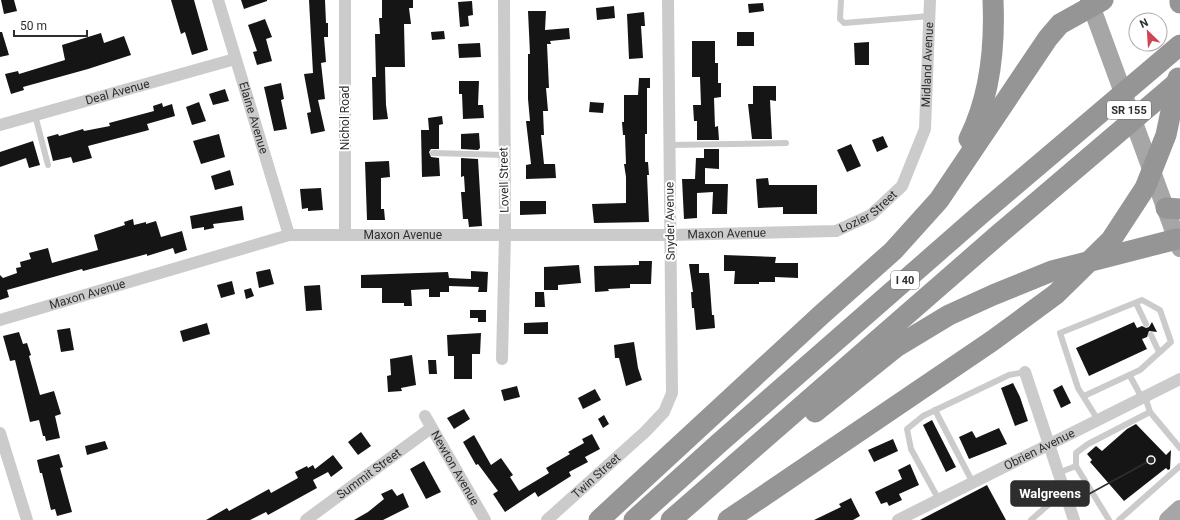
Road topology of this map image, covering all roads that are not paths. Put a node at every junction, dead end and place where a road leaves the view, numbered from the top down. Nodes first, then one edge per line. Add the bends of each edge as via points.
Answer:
1 (218, 0) edge
2 (345, 0) edge
3 (504, 0) edge
4 (668, 0) edge
5 (841, 0) edge
6 (930, 0) edge
7 (993, 0) edge
8 (1180, 0) edge
9 (1094, 2) edge
10 (1180, 3) edge
11 (930, 16) junction
12 (1180, 45) edge
13 (236, 59) junction
14 (1180, 69) edge
15 (1180, 80) edge
16 (35, 115) junction
17 (0, 125) edge
18 (925, 129) joint
19 (786, 143) dead end
20 (668, 145) junction
21 (433, 153) dead end
22 (504, 155) junction
23 (48, 165) dead end
24 (939, 200) junction
25 (1173, 209) edge
26 (817, 233) joint
27 (505, 234) junction
28 (289, 235) junction
29 (345, 235) junction
30 (670, 235) junction
31 (1178, 243) edge
32 (1136, 303) junction
33 (0, 320) edge
34 (1146, 324) dead end
35 (1151, 335) dead end
36 (1159, 352) junction
37 (502, 359) dead end
38 (1025, 372) joint
39 (1130, 376) junction
40 (1180, 379) edge
41 (1084, 396) junction
42 (1144, 397) junction
43 (935, 410) junction
44 (1150, 412) junction
45 (424, 416) dead end
46 (1098, 420) junction
47 (432, 428) junction
48 (645, 432) joint
49 (0, 433) edge
50 (1049, 444) junction
51 (1180, 448) edge
52 (1076, 466) junction
53 (1180, 466) edge
54 (1058, 473) junction
55 (973, 483) junction
56 (1064, 491) junction
57 (939, 500) junction
58 (1180, 509) edge
59 (27, 520) edge
60 (306, 520) edge
61 (485, 520) edge
62 (547, 520) edge
63 (599, 520) edge
64 (634, 520) edge
65 (671, 520) edge
66 (675, 520) edge
67 (728, 520) edge
68 (898, 520) edge
69 (1031, 520) edge
70 (1074, 520) edge
71 (1109, 520) edge
72 (1119, 520) edge
73 (1168, 520) edge

1 - 13 street, Elaine Avenue
2 - 29 street, Nichol Road
3 - 22 street, Lovell Street
4 - 20 street, Snyder Avenue
5 - 11 lane via 840,20 844,23
6 - 11 street, Midland Avenue
7 - 24 highway via 994,33 987,85 977,124
8 - 10 highway
9 - 24 highway via 1060,24 1048,38
9 - 25 main road, SR 155 via 1143,150
11 - 18 street, Midland Avenue
12 - 64 highway, I 40 via 976,218
13 - 16 street, Deal Avenue
13 - 28 street, Elaine Avenue
14 - 67 highway via 1166,135 1145,188 1111,240 1056,294 992,341
15 - 65 highway, I 40
16 - 17 street, Deal Avenue
16 - 23 lane
18 - 26 street, Lozier Street via 902,186 871,215 836,232
19 - 20 lane
20 - 30 street, Snyder Avenue
21 - 22 lane
22 - 27 street, Lovell Street
24 - 63 highway via 893,251
25 - 31 main road, SR 155
26 - 30 street, Maxon Avenue
27 - 29 street, Maxon Avenue
27 - 30 street, Maxon Avenue
27 - 37 street, Lovell Street
28 - 29 street, Maxon Avenue
28 - 33 street, Maxon Avenue
30 - 48 street, Snyder Avenue via 672,393 664,412
31 - 66 highway via 1052,271 949,315 896,347 809,418
32 - 34 lane
32 - 36 lane via 1142,300 1160,310 1171,342
32 - 41 lane via 1060,333 1078,388
35 - 36 lane
36 - 39 lane
38 - 43 lane via 1009,375
38 - 50 street
39 - 41 lane
39 - 42 lane
40 - 42 street, Obrien Avenue
41 - 46 lane
42 - 44 lane
42 - 46 street, Obrien Avenue
43 - 55 lane
43 - 57 lane via 922,416 907,429 911,449
44 - 51 lane
44 - 52 lane via 1088,444 1076,453
45 - 47 street, Newton Avenue
46 - 50 street, Obrien Avenue
47 - 60 street, Summit Street
47 - 61 street, Newton Avenue
48 - 62 street, Twin Street
49 - 59 street
50 - 54 street
50 - 55 street, Obrien Avenue
52 - 54 lane
52 - 71 lane
53 - 72 lane
54 - 56 street
55 - 57 street, Obrien Avenue
56 - 69 lane
56 - 70 street
57 - 68 street, Obrien Avenue
58 - 73 main road

